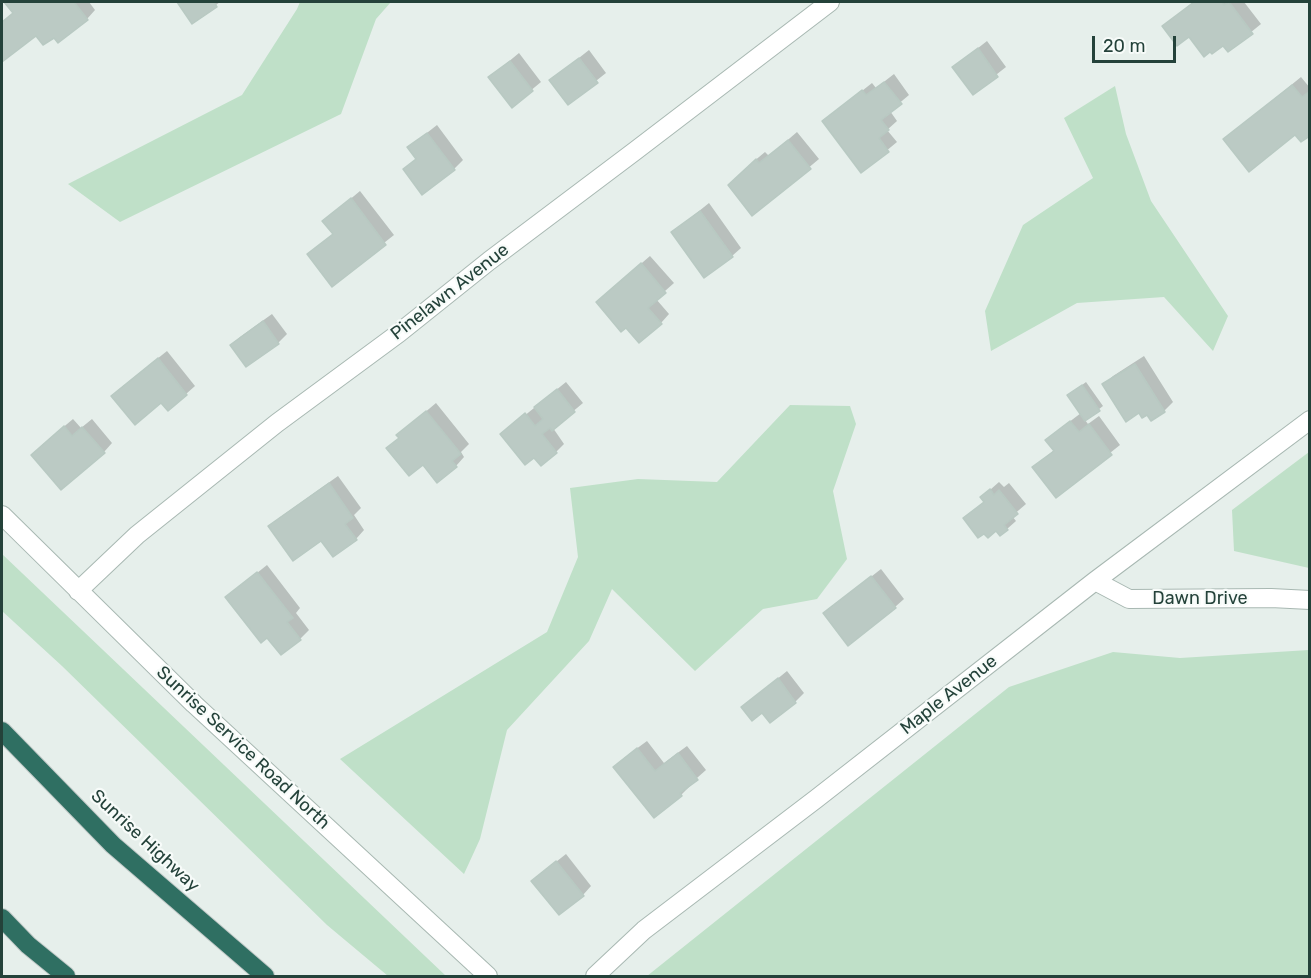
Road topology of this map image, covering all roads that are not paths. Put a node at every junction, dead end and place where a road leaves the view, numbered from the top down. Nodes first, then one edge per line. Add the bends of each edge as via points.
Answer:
1 (830, 2) edge
2 (1310, 420) edge
3 (2, 515) edge
4 (1095, 581) junction
5 (78, 591) junction
6 (1310, 600) edge
7 (2, 731) edge
8 (2, 918) edge
9 (66, 976) edge
10 (265, 976) edge
11 (488, 976) edge
12 (595, 976) edge

1 - 5 street, Pinelawn Avenue via 277,423 137,535
2 - 4 street, Maple Avenue
3 - 5 street, Sunrise Service Road North
4 - 6 street, Dawn Drive via 1129,599
4 - 12 street, Maple Avenue via 644,930
5 - 11 street, Sunrise Service Road North
7 - 10 highway, Sunrise Highway via 113,845
8 - 9 highway

